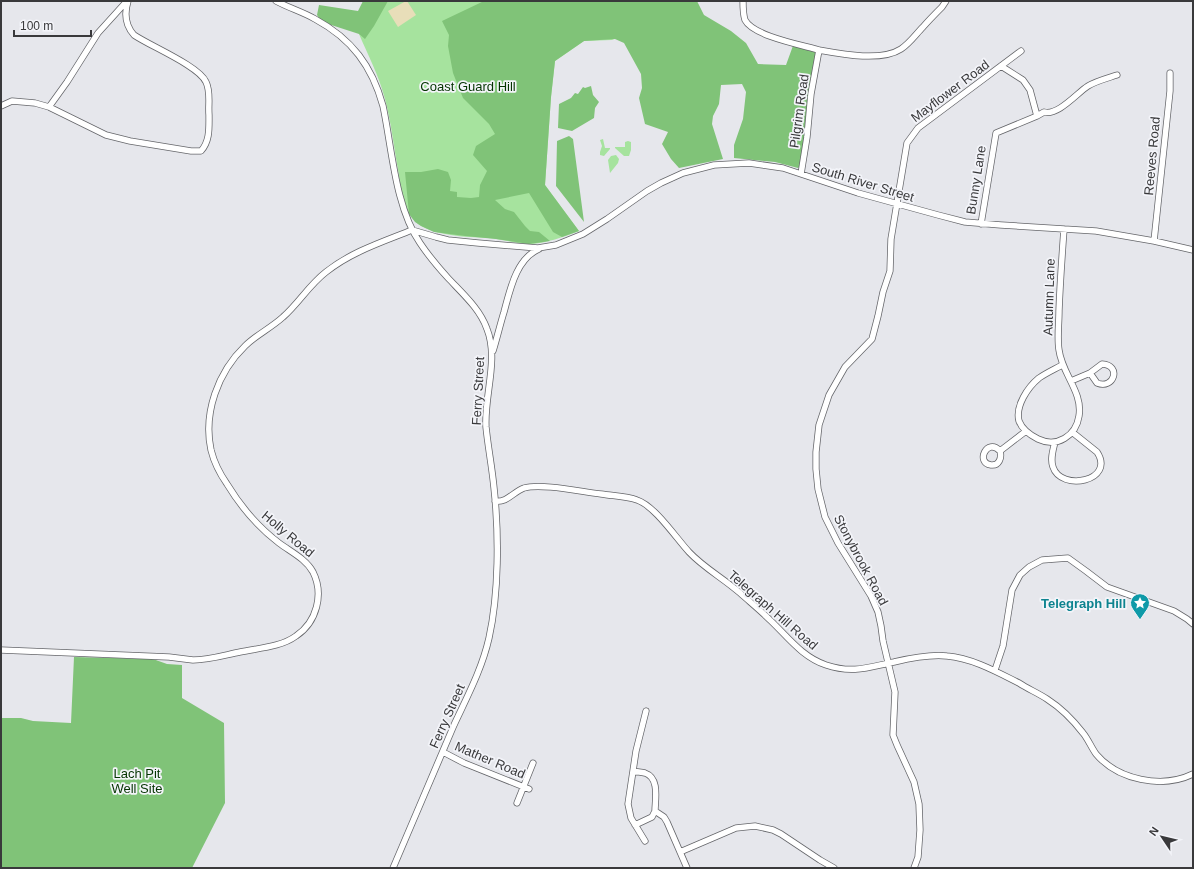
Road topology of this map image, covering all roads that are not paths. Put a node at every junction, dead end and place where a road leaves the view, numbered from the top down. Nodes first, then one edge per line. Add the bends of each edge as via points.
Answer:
1 (128, 1) edge
2 (276, 1) edge
3 (743, 1) edge
4 (946, 1) edge
5 (819, 50) junction
6 (1021, 51) dead end
7 (1001, 66) junction
8 (1170, 73) dead end
9 (1117, 75) dead end
10 (1, 106) edge
11 (49, 107) junction
12 (1037, 116) junction
13 (801, 174) junction
14 (897, 204) junction
15 (981, 224) junction
16 (1064, 229) junction
17 (412, 230) junction
18 (1154, 241) junction
19 (546, 247) junction
20 (1193, 250) edge
21 (492, 355) junction
22 (1062, 365) junction
23 (1090, 373) dead end
24 (1071, 381) junction
25 (1026, 431) junction
26 (1072, 432) junction
27 (1055, 442) junction
28 (1000, 452) dead end
29 (495, 501) junction
30 (1193, 624) edge
31 (1, 650) edge
32 (889, 663) junction
33 (995, 670) junction
34 (646, 711) dead end
35 (443, 752) junction
36 (533, 764) dead end
37 (633, 771) junction
38 (1193, 774) edge
39 (526, 788) junction
40 (517, 803) dead end
41 (655, 811) junction
42 (635, 825) junction
43 (645, 842) dead end
44 (680, 852) junction
45 (393, 868) edge
46 (687, 868) edge
47 (834, 868) edge
48 (914, 868) edge

1 - 11 street via 98,33
1 - 11 street via 126,20 134,35 198,71 206,80 209,95 208,137 204,147 201,151 191,151 106,135
2 - 17 street, Ferry Street via 316,19 336,32 353,48 368,68 379,91 400,197
3 - 5 street via 745,19 752,27 775,38
4 - 5 street via 908,43 894,52 867,56
5 - 13 street, Pilgrim Road
6 - 7 street, Mayflower Road
7 - 12 street via 1023,80 1030,90
7 - 14 street, Mayflower Road via 912,135 907,143
8 - 18 street, Reeves Road
9 - 12 street, Bunny Lane via 1088,86 1068,103
10 - 11 street via 12,101
12 - 15 street, Bunny Lane via 996,133
13 - 14 street, South River Street
13 - 19 street, South River Street via 783,168 749,163 698,168 656,186 583,234
14 - 15 street, South River Street
14 - 32 street, Stonybrook Road via 891,239 890,271 872,339 845,368 829,395 819,425 816,452 816,476 822,509 838,543 875,605
15 - 16 street, South River Street
16 - 18 street, South River Street via 1096,231
16 - 22 street, Autumn Lane via 1059,336
17 - 19 street, South River Street via 448,240
17 - 21 street, Ferry Street via 438,266 480,313 491,342
17 - 31 street, Holly Road via 357,252 320,277 278,322 244,346 224,372 211,407 211,451 226,483 252,518 307,563 313,571 319,593 318,605 306,628 297,636 272,646 193,660
18 - 20 street, South River Street
19 - 21 street, South River Street via 532,252 517,273
21 - 29 street, Ferry Street via 486,425
22 - 24 street, Autumn Lane
22 - 25 street via 1040,378 1024,396 1018,416
23 - 24 street
24 - 26 street, Autumn Lane via 1080,412
25 - 27 street via 1044,441
25 - 28 street
26 - 27 street
26 - 27 street via 1099,456 1099,471 1092,478 1075,481 1056,473 1052,461
29 - 32 street, Telegraph Hill Road via 504,501 524,488 534,487 637,500 649,508 698,560 769,618 794,645 814,660 838,669 849,670
29 - 35 street, Ferry Street via 496,572 489,638 477,676
30 - 33 street via 1174,611 1107,587 1068,558 1042,560 1020,575 1012,590 1003,646
32 - 33 street, Telegraph Hill Road via 928,656 946,656
32 - 48 street, Stonybrook Road via 895,692 893,735 914,782 920,804 918,857
33 - 38 street, Telegraph Hill Road via 1048,700 1071,718 1096,754 1120,773 1136,779 1167,782
34 - 37 street
35 - 39 street, Mather Road
35 - 45 street, Ferry Street
36 - 39 street
37 - 41 street via 646,774 653,779
37 - 42 street via 628,804
39 - 40 street
41 - 42 street via 652,817
41 - 44 street via 664,817
42 - 43 street
44 - 46 street
44 - 47 street via 736,828 755,826 781,834

